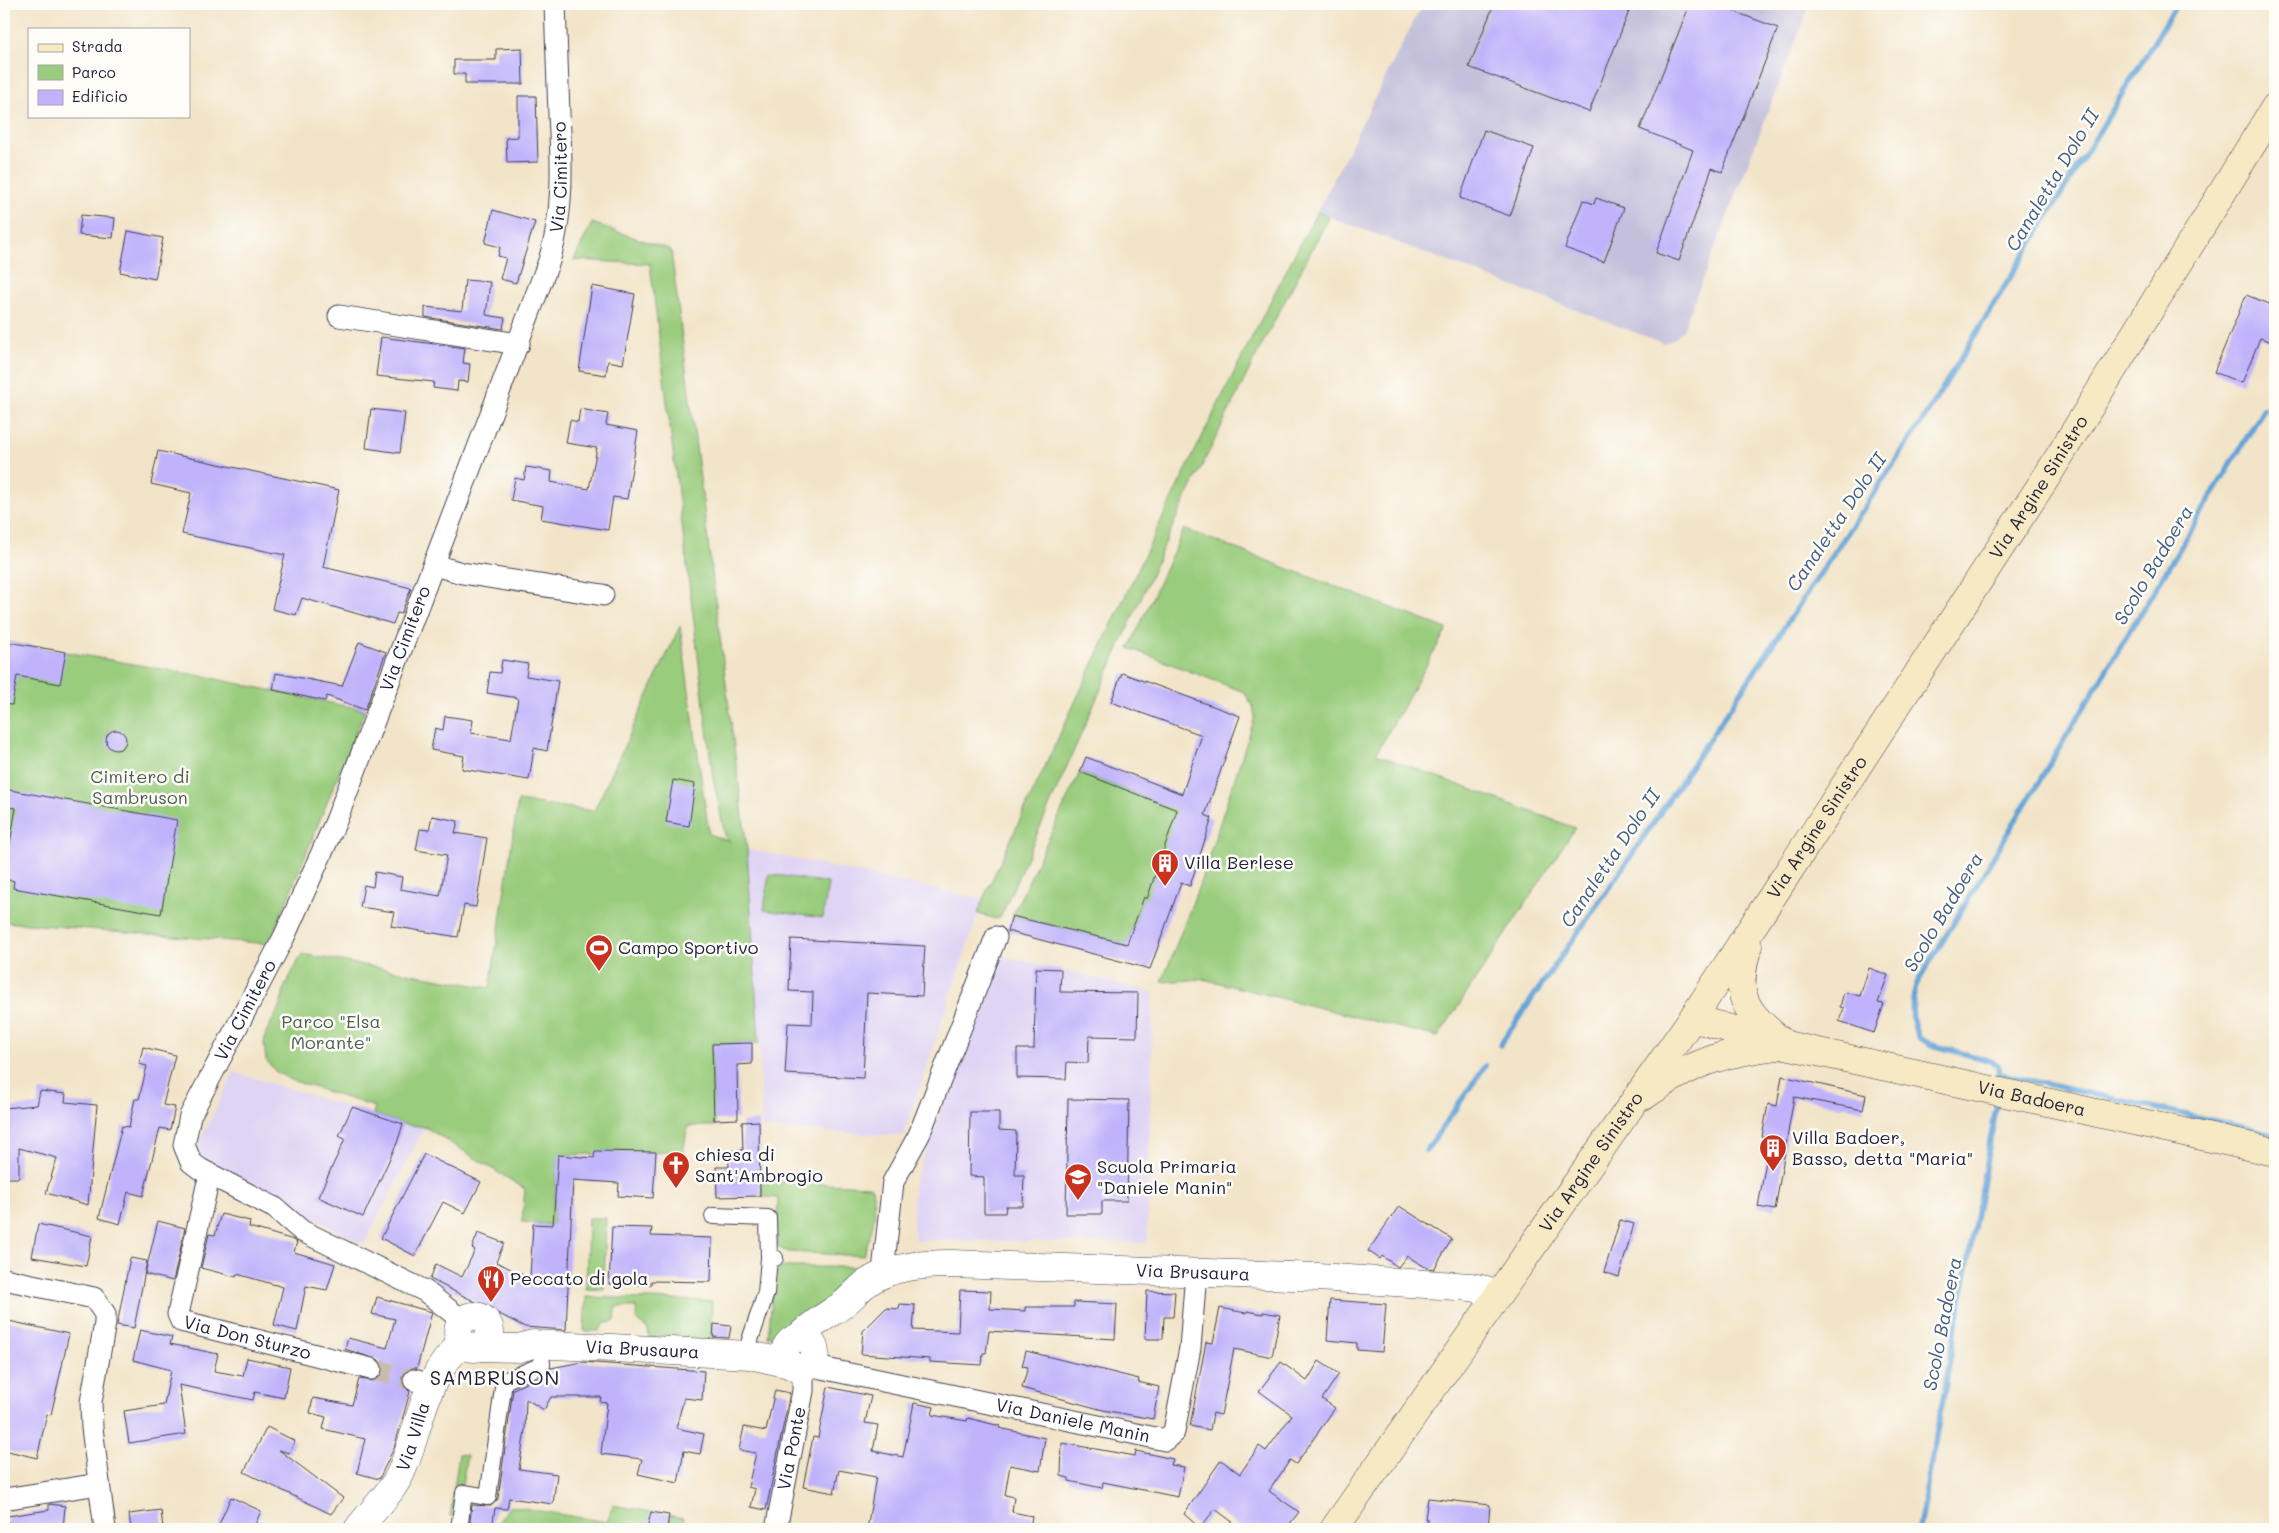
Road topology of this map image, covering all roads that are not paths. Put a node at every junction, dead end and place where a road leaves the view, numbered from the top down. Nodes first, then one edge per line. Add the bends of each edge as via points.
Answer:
1 (555, 4) edge
2 (2275, 107) edge
3 (340, 316) dead end
4 (519, 344) junction
5 (434, 565) junction
6 (602, 596) dead end
7 (1754, 925) junction
8 (996, 937) dead end
9 (1694, 1016) junction
10 (1786, 1045) junction
11 (1631, 1105) junction
12 (2275, 1152) edge
13 (211, 1176) junction
14 (713, 1216) dead end
15 (888, 1273) junction
16 (1196, 1273) junction
17 (4, 1279) edge
18 (1497, 1296) junction
19 (473, 1333) junction
20 (750, 1348) junction
21 (538, 1353) junction
22 (801, 1355) junction
23 (371, 1369) tunnel mouth
24 (99, 1484) junction
25 (4, 1499) edge
26 (105, 1529) edge
27 (358, 1529) edge
28 (459, 1529) edge
29 (776, 1529) edge
30 (1334, 1529) edge

1 - 4 street, Via Cimitero via 560,210 555,241
2 - 7 main road, Via Argine Sinistro via 2049,473
3 - 4 street
4 - 5 street, Via Cimitero
5 - 6 street, Via Cimitero via 462,573
5 - 13 street, Via Cimitero via 336,820 294,915 190,1116 184,1138 186,1154 191,1162
7 - 9 main road, Via Argine Sinistro
7 - 10 main road, Via Badoera via 1741,969 1742,995 1746,1006 1762,1025
8 - 15 street via 919,1135 893,1182 884,1262
9 - 10 main road, Via Badoera
9 - 11 main road, Via Argine Sinistro
10 - 11 main road, Via Badoera via 1727,1054 1696,1064
10 - 12 main road, Via Badoera
11 - 18 main road, Via Argine Sinistro
13 - 19 street, Via Cimitero via 275,1208 302,1231 425,1291
13 - 23 street, Via Don Sturzo via 178,1314 181,1321
14 - 20 street via 768,1218 772,1258 766,1294
15 - 16 street, Via Brusaura via 918,1265 952,1264
15 - 22 street, Via Brusaura via 863,1286 842,1305
16 - 18 street, Via Brusaura via 1471,1287
16 - 22 street, Via Daniele Manin via 1190,1348 1174,1432 1165,1440 821,1368
17 - 24 street via 94,1298 102,1308 105,1323 91,1402
18 - 30 main road, Via Argine Sinistro
19 - 21 street, Via Brusaura via 522,1336
19 - 27 street, Via Villa via 422,1382 402,1471
20 - 21 street, Via Brusaura
20 - 22 street, Via Brusaura via 778,1344
21 - 28 street via 542,1366 504,1381 488,1497 464,1493
22 - 29 street, Via Ponte via 803,1391
24 - 25 street
24 - 26 street

